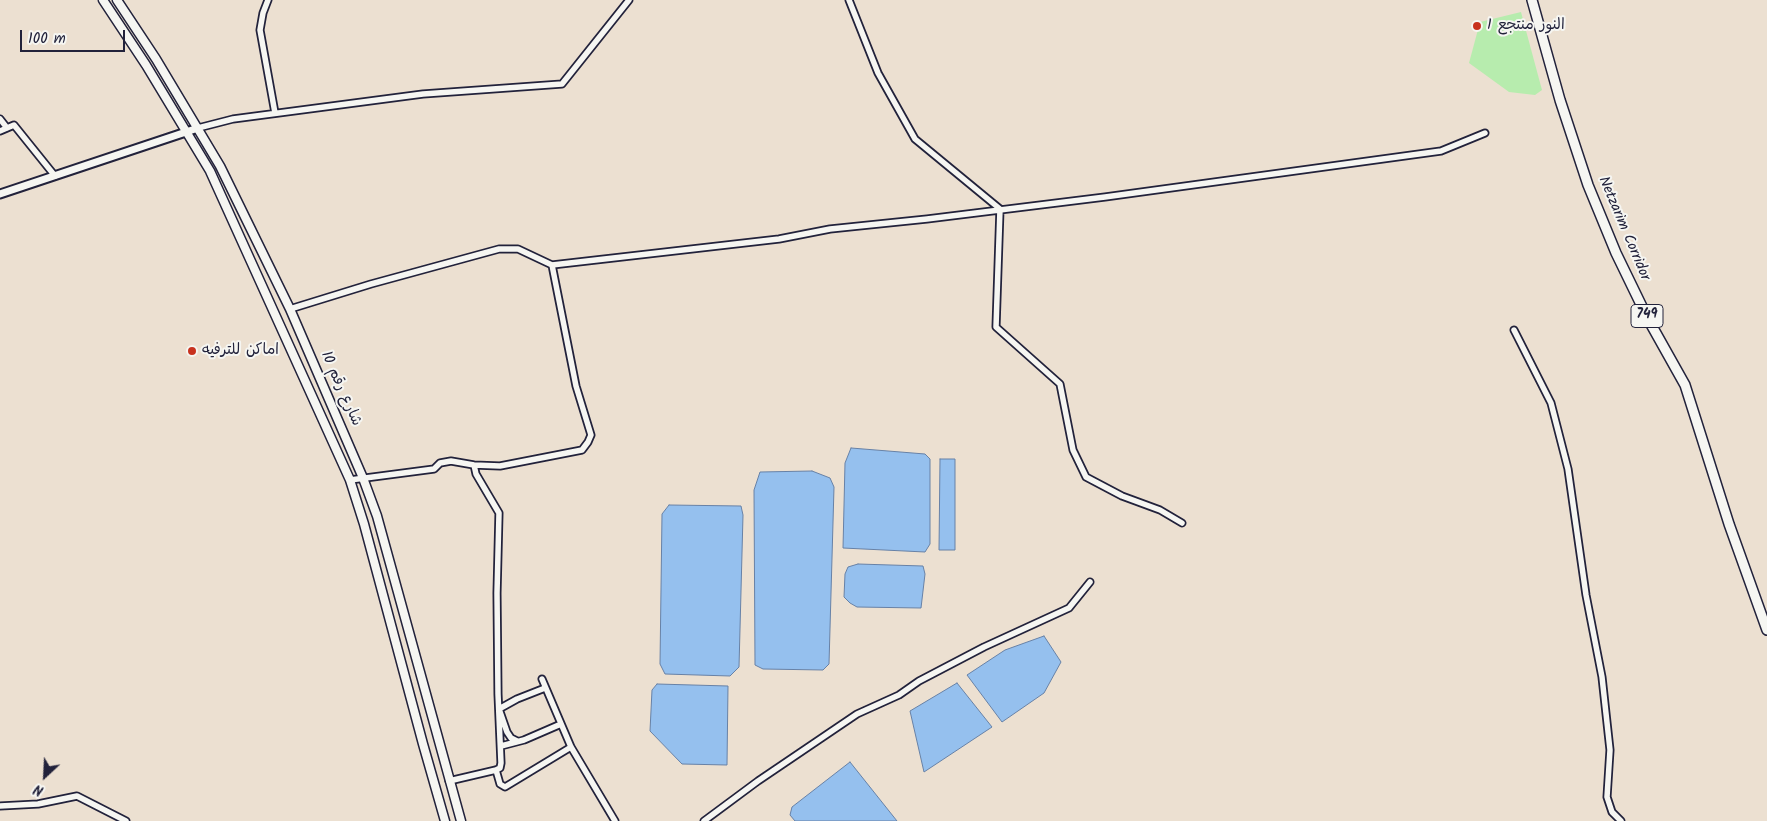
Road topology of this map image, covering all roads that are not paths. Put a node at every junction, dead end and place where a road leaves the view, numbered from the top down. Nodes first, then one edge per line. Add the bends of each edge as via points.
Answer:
1 (103, 0) edge
2 (117, 0) edge
3 (268, 0) edge
4 (629, 0) edge
5 (848, 0) edge
6 (1532, 0) edge
7 (275, 113) junction
8 (0, 119) edge
9 (7, 128) junction
10 (198, 128) junction
11 (0, 131) edge
12 (188, 132) junction
13 (1485, 133) dead end
14 (55, 176) junction
15 (0, 194) edge
16 (1000, 210) junction
17 (552, 265) junction
18 (290, 309) junction
19 (1514, 330) dead end
20 (474, 465) junction
21 (363, 478) junction
22 (350, 480) junction
23 (1182, 523) dead end
24 (1090, 582) dead end
25 (1767, 630) edge
26 (542, 680) dead end
27 (545, 688) junction
28 (499, 709) junction
29 (561, 724) junction
30 (517, 741) junction
31 (501, 746) junction
32 (571, 747) junction
33 (496, 770) junction
34 (449, 781) junction
35 (0, 806) edge
36 (126, 821) edge
37 (445, 821) edge
38 (461, 821) edge
39 (615, 821) edge
40 (704, 821) edge
41 (1622, 821) edge

1 - 12 main road, شارع رقم 10
2 - 10 main road, شارع رقم 10
3 - 7 street via 260,30
4 - 7 street via 562,84 424,94
5 - 16 street via 878,73 915,139
6 - 25 main road, Netzarim Corridor / 749 via 1588,185 1616,253 1685,385
7 - 10 street
8 - 9 street
9 - 11 street
9 - 14 street via 14,125
10 - 12 street
10 - 18 main road, شارع رقم 10
12 - 14 street
12 - 22 main road, شارع رقم 10 via 219,189
13 - 16 street via 1441,151
14 - 15 street
16 - 17 street
16 - 23 street via 996,327 1060,384 1073,450 1086,477
17 - 18 street via 518,248 499,249
17 - 20 street via 576,386 592,434 582,450 500,466
18 - 21 main road, شارع رقم 10
19 - 41 street via 1551,403 1568,469 1608,721 1607,797 1612,812
20 - 21 street via 451,461 440,463 434,469
20 - 28 street via 499,513
21 - 22 street
21 - 34 main road, شارع رقم 10 via 377,516
22 - 37 main road, شارع رقم 10
24 - 40 street via 1069,608 975,652 858,714
26 - 27 street
27 - 28 street
27 - 29 street
28 - 30 street via 507,732
28 - 31 street
29 - 30 street
29 - 32 street
30 - 31 street
31 - 33 street via 501,766
32 - 33 street via 505,787 500,784
32 - 39 street
33 - 34 street
34 - 38 main road, شارع رقم 10
35 - 36 street via 38,804 78,796

